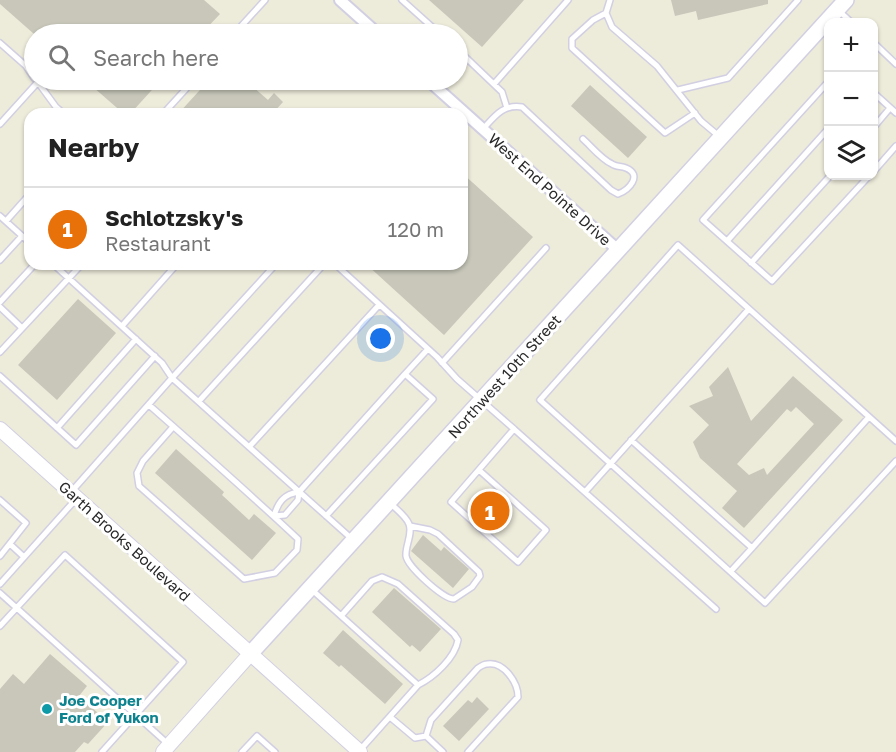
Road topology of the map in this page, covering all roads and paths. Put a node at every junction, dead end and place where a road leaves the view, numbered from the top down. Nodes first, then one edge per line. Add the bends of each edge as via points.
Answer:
1 (265, 0) edge
2 (340, 0) edge
3 (402, 0) edge
4 (568, 0) edge
5 (610, 0) edge
6 (798, 0) edge
7 (843, 3) edge
8 (606, 13) junction
9 (849, 18) edge
10 (243, 24) edge
11 (367, 24) edge
12 (429, 24) edge
13 (0, 43) edge
14 (878, 48) edge
15 (468, 59) edge
16 (24, 64) edge
17 (896, 64) edge
18 (494, 84) junction
19 (824, 86) edge
20 (28, 90) edge
21 (43, 90) edge
22 (185, 90) edge
23 (439, 90) edge
24 (678, 90) junction
25 (878, 97) edge
26 (57, 108) edge
27 (168, 108) edge
28 (459, 108) edge
29 (507, 108) junction
30 (890, 108) junction
31 (695, 113) junction
32 (896, 113) edge
33 (468, 116) edge
34 (0, 124) edge
35 (874, 126) edge
36 (483, 129) junction
37 (824, 133) edge
38 (721, 138) junction
39 (583, 139) dead end
40 (896, 146) edge
41 (878, 166) edge
42 (826, 180) edge
43 (865, 180) edge
44 (24, 201) edge
45 (0, 216) edge
46 (6, 221) junction
47 (22, 236) joint
48 (727, 241) junction
49 (546, 248) dead end
50 (618, 250) junction
51 (0, 259) edge
52 (751, 262) junction
53 (29, 270) edge
54 (60, 270) edge
55 (76, 270) edge
56 (172, 270) edge
57 (271, 270) edge
58 (319, 270) edge
59 (342, 270) edge
60 (69, 278) junction
61 (0, 302) edge
62 (379, 304) junction
63 (0, 307) edge
64 (748, 310) junction
65 (122, 326) junction
66 (22, 328) junction
67 (136, 339) junction
68 (428, 349) junction
69 (0, 352) edge
70 (155, 356) junction
71 (442, 363) junction
72 (405, 374) junction
73 (0, 376) edge
74 (172, 378) junction
75 (482, 400) junction
76 (199, 401) junction
77 (148, 405) junction
78 (869, 417) junction
79 (174, 427) junction
80 (57, 428) junction
81 (0, 429) edge
82 (514, 429) junction
83 (631, 440) junction
84 (896, 441) edge
85 (249, 447) junction
86 (896, 461) edge
87 (610, 463) junction
88 (479, 470) junction
89 (299, 492) junction
90 (585, 492) junction
91 (74, 495) junction
92 (0, 500) edge
93 (389, 502) junction
94 (274, 516) junction
95 (326, 516) junction
96 (410, 526) junction
97 (354, 540) junction
98 (10, 545) junction
99 (752, 548) junction
100 (0, 556) edge
101 (24, 557) junction
102 (731, 572) junction
103 (0, 584) edge
104 (310, 588) junction
105 (0, 593) edge
106 (17, 608) junction
107 (716, 609) dead end
108 (341, 616) junction
109 (0, 626) edge
110 (251, 653) junction
111 (418, 685) junction
112 (135, 714) junction
113 (390, 717) junction
114 (426, 736) junction
115 (166, 748) edge
116 (102, 752) edge
117 (243, 752) edge
118 (274, 752) edge
119 (360, 752) edge
120 (443, 752) edge
121 (468, 752) edge

1 - 10 lane
2 - 11 street
3 - 12 lane
4 - 18 lane
5 - 8 lane
6 - 24 lane via 728,78
7 - 9 lane
7 - 38 main road, Northwest 10th Street
8 - 24 lane via 612,27
8 - 31 lane via 572,39 572,48 665,133
13 - 16 lane
14 - 17 lane
15 - 18 lane
18 - 29 lane via 502,92
19 - 48 lane via 703,220
20 - 34 lane
21 - 26 lane
22 - 27 lane
23 - 28 street, West End Pointe Drive
24 - 31 lane
25 - 30 lane
29 - 36 lane via 501,109
29 - 39 lane via 522,107 610,190 618,194 630,187 633,173 611,164
30 - 32 lane
30 - 35 lane
31 - 38 lane
33 - 36 street, West End Pointe Drive
36 - 50 street, West End Pointe Drive
37 - 48 lane
38 - 50 main road, Northwest 10th Street
40 - 41 lane
42 - 52 lane
43 - 52 lane via 772,281
44 - 46 lane
45 - 46 lane
46 - 47 lane
47 - 51 lane
48 - 52 lane
49 - 71 lane
50 - 75 main road, Northwest 10th Street
53 - 61 lane
54 - 60 lane
55 - 60 lane
56 - 65 lane
57 - 74 lane
58 - 76 lane
59 - 62 lane
60 - 65 lane
60 - 66 lane
62 - 68 lane
62 - 85 lane
63 - 66 lane
64 - 78 lane
64 - 83 lane
64 - 87 lane via 678,245 540,400
65 - 67 lane
66 - 69 lane
67 - 70 lane
67 - 80 lane
68 - 71 lane
68 - 72 lane
70 - 74 lane
70 - 80 lane via 76,445
71 - 75 lane
72 - 89 lane
72 - 95 lane via 433,399
73 - 80 lane
74 - 76 lane
74 - 77 lane
75 - 82 lane
75 - 93 main road, Northwest 10th Street
76 - 85 lane
77 - 79 lane
77 - 91 lane
78 - 84 lane
78 - 99 lane
79 - 94 lane
79 - 94 lane via 143,461 136,473 139,486 244,579 275,573 297,550 298,539
81 - 91 street, Garth Brooks Boulevard
82 - 88 lane
82 - 90 lane
83 - 87 lane
83 - 99 lane
85 - 89 lane
86 - 102 lane via 765,603
87 - 90 lane
87 - 102 lane
88 - 88 lane via 451,502 518,562 546,530
89 - 94 lane via 298,500 285,514
89 - 94 lane via 288,493
89 - 95 lane
90 - 107 lane
91 - 101 lane
91 - 110 street, Garth Brooks Boulevard
92 - 98 lane via 26,523
93 - 96 lane
93 - 97 main road, Northwest 10th Street
95 - 97 lane
96 - 96 lane via 406,558 441,594 454,599 476,583 479,573 438,534
97 - 104 main road, Northwest 10th Street
98 - 100 lane
98 - 101 lane
99 - 102 lane
101 - 103 lane
104 - 108 lane
104 - 110 main road, Northwest 10th Street
105 - 106 lane
106 - 109 lane
106 - 112 lane
106 - 112 lane via 64,555 73,562 183,662
108 - 111 lane
108 - 111 lane via 372,581 382,577 398,584 446,627 457,637 457,647 431,678
110 - 115 street, Northwest 10th Street
110 - 119 street, Garth Brooks Boulevard
111 - 113 lane
112 - 115 lane
112 - 116 lane
113 - 114 lane via 416,738
113 - 119 lane
114 - 120 lane
114 - 121 lane via 431,720 478,668 496,664 515,682 518,697
117 - 118 lane via 257,736

